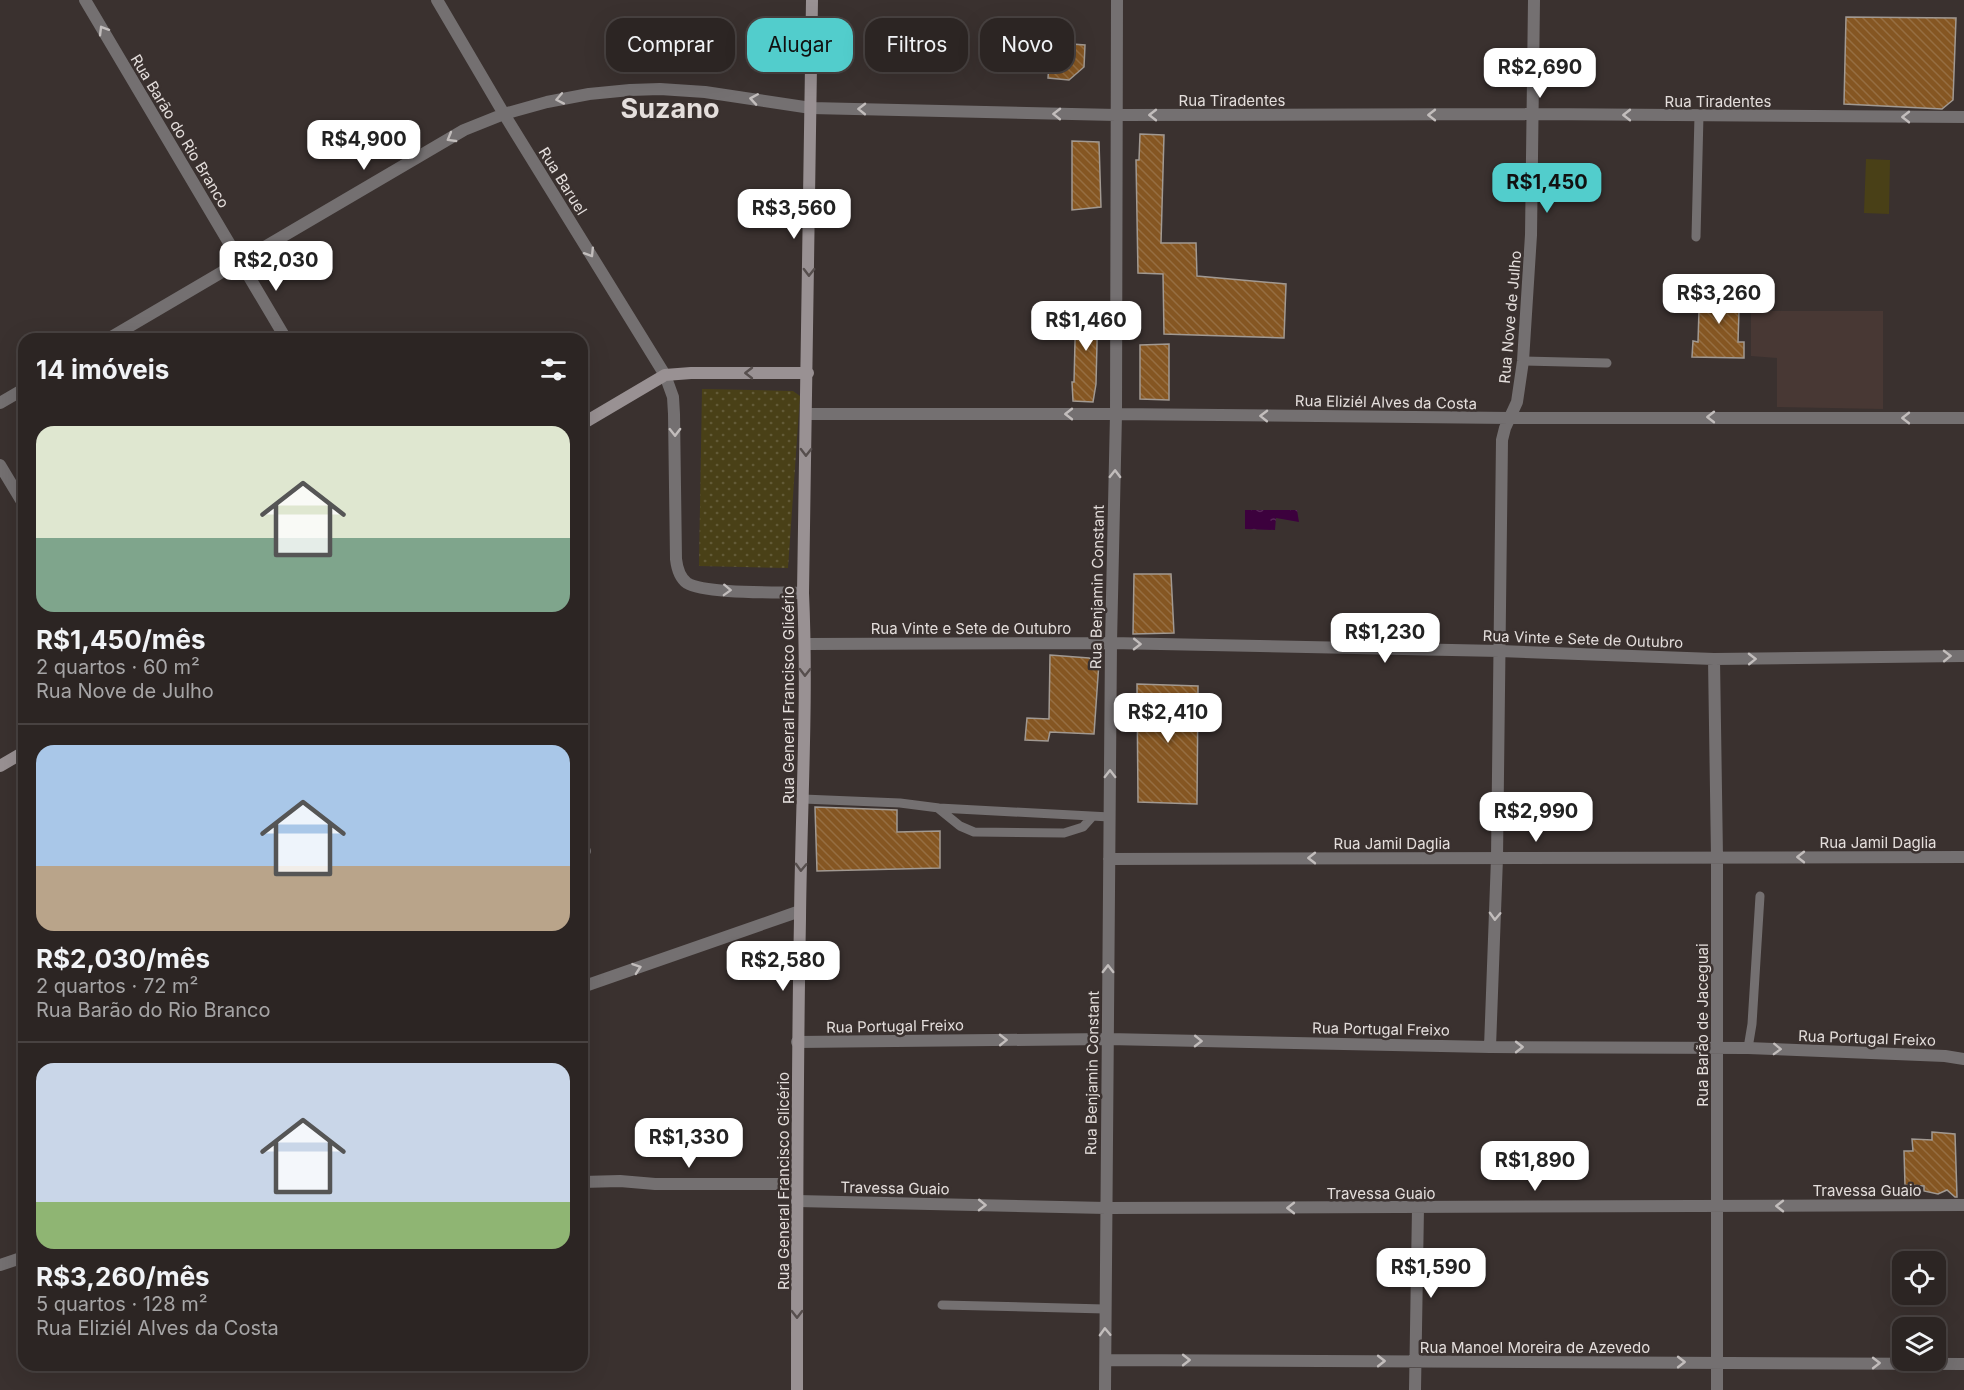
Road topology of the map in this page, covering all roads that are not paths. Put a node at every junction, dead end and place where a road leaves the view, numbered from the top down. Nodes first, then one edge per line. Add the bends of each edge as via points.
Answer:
1 (85, 0) edge
2 (437, 0) edge
3 (812, 0) edge
4 (1117, 0) edge
5 (1534, 0) edge
6 (811, 108) junction
7 (504, 114) junction
8 (1534, 114) junction
9 (1116, 115) junction
10 (1699, 116) junction
11 (1964, 117) edge
12 (1696, 237) dead end
13 (240, 261) junction
14 (118, 333) edge
15 (282, 333) edge
16 (1523, 361) junction
17 (1607, 363) dead end
18 (808, 373) junction
19 (665, 375) junction
20 (18, 392) edge
21 (0, 403) edge
22 (807, 414) junction
23 (1116, 414) junction
24 (1509, 418) junction
25 (1964, 418) edge
26 (588, 420) edge
27 (0, 465) edge
28 (18, 495) edge
29 (803, 593) junction
30 (1111, 643) junction
31 (806, 644) junction
32 (1500, 651) junction
33 (1964, 656) edge
34 (1714, 659) junction
35 (18, 756) edge
36 (0, 766) edge
37 (803, 799) junction
38 (939, 808) junction
39 (1092, 817) junction
40 (1110, 818) junction
41 (1717, 857) junction
42 (1964, 857) edge
43 (1497, 858) junction
44 (1109, 859) junction
45 (1760, 896) dead end
46 (800, 911) junction
47 (588, 985) edge
48 (1108, 1039) junction
49 (797, 1042) junction
50 (1490, 1047) junction
51 (1717, 1048) junction
52 (1748, 1048) junction
53 (1964, 1059) edge
54 (588, 1182) edge
55 (797, 1184) junction
56 (798, 1201) junction
57 (1964, 1205) edge
58 (1717, 1207) junction
59 (1106, 1208) junction
60 (1418, 1208) junction
61 (18, 1259) edge
62 (0, 1265) edge
63 (942, 1305) dead end
64 (1105, 1309) junction
65 (1106, 1360) junction
66 (1415, 1361) junction
67 (1717, 1362) junction
68 (1964, 1364) edge
69 (797, 1390) edge
70 (1105, 1390) edge
71 (1415, 1390) edge
72 (1717, 1390) edge

13 -> 1 street, Rua Barão do Rio Branco
2 - 7 street, Rua Baruel
3 - 6 main road, Rua General Francisco Glicério
4 - 9 street, Rua Benjamin Constant
5 - 8 street, Rua Nove de Julho
6 -> 7 street, Rua Tiradentes via 660,89 589,94
9 -> 6 street, Rua Tiradentes
6 -> 18 main road, Rua General Francisco Glicério
7 -> 13 street, Rua Tiradentes via 464,130
7 -> 19 street, Rua Baruel
8 -> 9 street, Rua Tiradentes
10 -> 8 street, Rua Tiradentes
8 - 16 street, Rua Nove de Julho
9 - 23 street, Rua Benjamin Constant
11 -> 10 street, Rua Tiradentes
10 - 12 lane
13 - 14 street, Rua Tiradentes
13 - 15 street, Rua Barão do Rio Branco
16 - 17 lane
16 - 24 street, Rua Nove de Julho via 1517,402
18 -> 19 main road
18 - 22 main road, Rua General Francisco Glicério
19 - 26 main road
19 -> 29 street, Rua Baruel via 673,397 676,559 680,576 697,587
20 - 21 street
23 -> 22 street, Rua Eliziél Alves da Costa
22 -> 29 main road, Rua General Francisco Glicério
24 -> 23 street, Rua Eliziél Alves da Costa
30 -> 23 street, Rua Benjamin Constant
25 -> 24 street, Rua Eliziél Alves da Costa
24 - 32 street, Rua Nove de Julho via 1502,440
27 - 28 street
29 - 31 main road, Rua General Francisco Glicério
30 - 31 street, Rua Vinte e Sete de Outubro
30 -> 32 street, Rua Vinte e Sete de Outubro
40 -> 30 street, Rua Benjamin Constant
31 -> 37 main road, Rua General Francisco Glicério
32 - 34 street, Rua Vinte e Sete de Outubro
32 - 43 street, Rua Nove de Julho
34 -> 33 street, Rua Vinte e Sete de Outubro
34 - 41 street, Rua Barão de Jaceguai
35 - 36 main road
37 - 38 lane
37 -> 46 main road, Rua General Francisco Glicério
38 - 39 lane
38 - 39 lane via 974,832 1064,833 1083,827
39 - 40 lane
40 - 44 street, Rua Benjamin Constant
42 -> 41 street, Rua Jamil Daglia
41 - 43 street, Rua Jamil Daglia
41 - 51 street, Rua Barão de Jaceguai
43 -> 44 street, Rua Jamil Daglia
43 -> 50 street, Rua Nove de Julho
48 -> 44 street, Rua Benjamin Constant
45 - 52 lane
47 -> 46 street
46 - 49 main road, Rua General Francisco Glicério
49 -> 48 street, Rua Portugal Freixo
48 -> 50 street, Rua Portugal Freixo
48 - 59 street, Rua Benjamin Constant
49 - 55 main road, Rua General Francisco Glicério
50 -> 51 street, Rua Portugal Freixo
51 - 52 street, Rua Portugal Freixo
51 - 58 street, Rua Barão de Jaceguai
52 -> 53 street, Rua Portugal Freixo
54 - 55 street
55 - 56 main road, Rua General Francisco Glicério
56 -> 59 street, Travessa Guaio
56 -> 69 main road, Rua General Francisco Glicério
57 -> 58 street, Travessa Guaio
58 - 60 street, Travessa Guaio
58 - 67 street, Rua Barão de Jaceguai
60 -> 59 street, Travessa Guaio
59 - 64 street, Rua Benjamin Constant
60 - 66 street
61 - 62 street
63 - 64 lane
65 -> 64 street, Rua Benjamin Constant
65 -> 66 street, Rua Manoel Moreira de Azevedo
65 - 70 street, Rua Benjamin Constant
66 -> 67 street, Rua Manoel Moreira de Azevedo
66 - 71 street
67 -> 68 street, Rua Manoel Moreira de Azevedo
67 - 72 street, Rua Barão de Jaceguai

